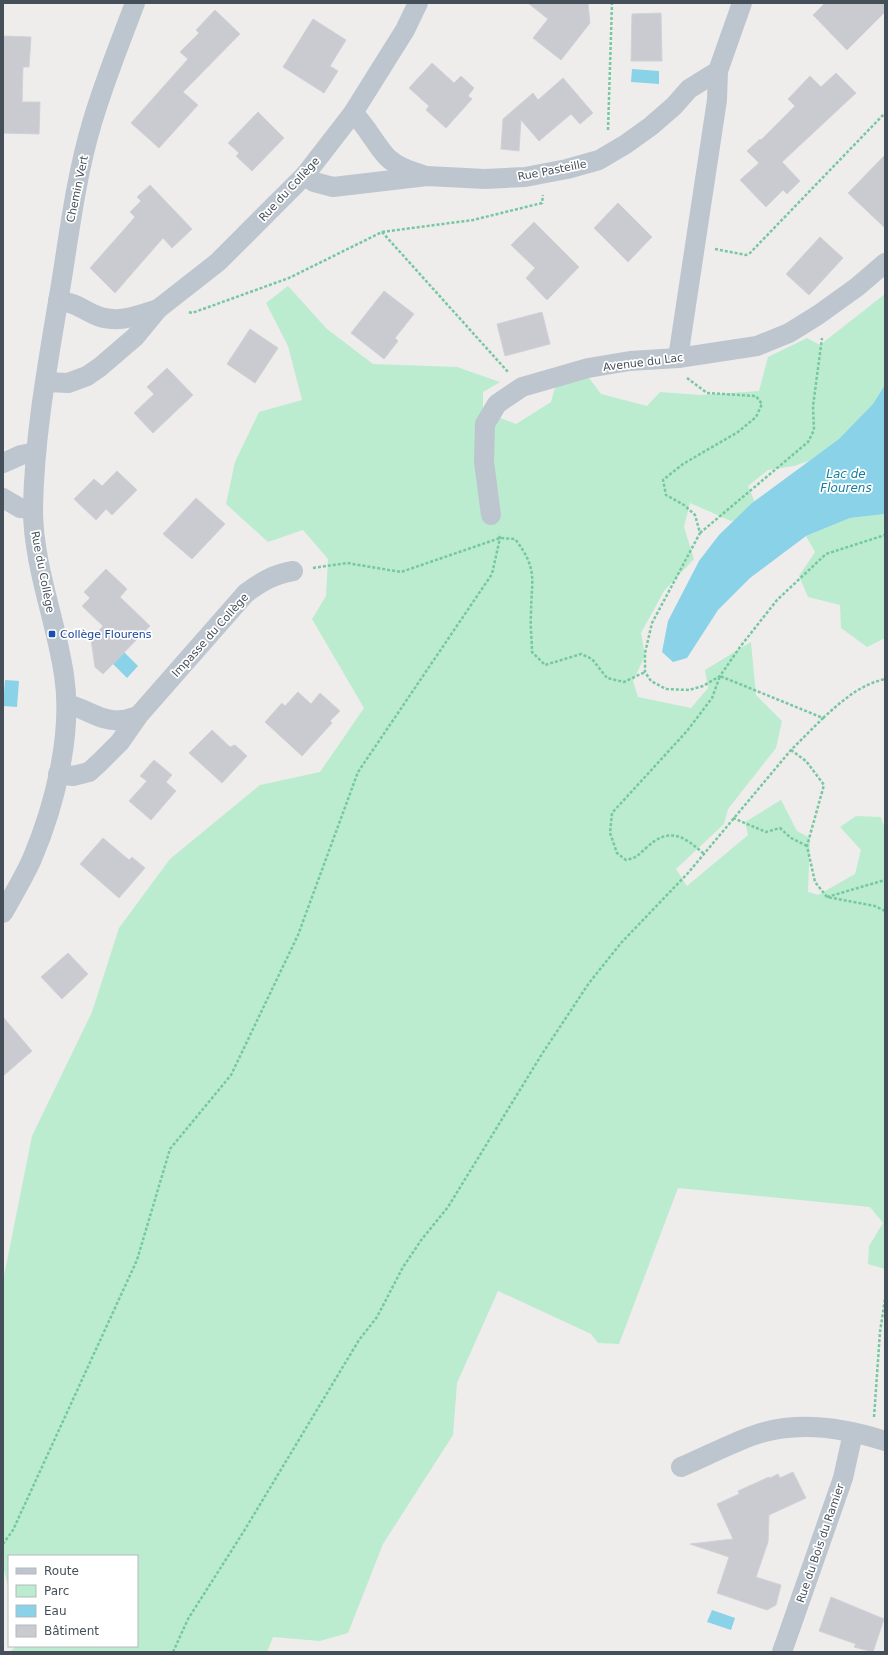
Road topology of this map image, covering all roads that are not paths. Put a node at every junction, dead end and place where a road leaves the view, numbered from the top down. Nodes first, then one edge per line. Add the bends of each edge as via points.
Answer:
1 (135, 3) edge
2 (418, 3) edge
3 (742, 3) edge
4 (718, 71) junction
5 (353, 113) junction
6 (305, 175) junction
7 (427, 176) junction
8 (885, 263) edge
9 (58, 301) junction
10 (161, 306) junction
11 (678, 358) junction
12 (46, 382) junction
13 (36, 452) junction
14 (3, 463) edge
15 (3, 498) edge
16 (33, 510) junction
17 (491, 515) road end
18 (293, 571) road end
19 (67, 704) junction
20 (138, 716) junction
21 (58, 774) junction
22 (3, 912) edge
23 (853, 1433) junction
24 (879, 1439) edge
25 (681, 1467) dead end
26 (782, 1652) edge

1 - 9 street, Chemin Vert via 92,124 72,208
2 - 5 street, Rue du Collège via 405,30
3 - 4 street
4 - 7 street, Rue Pasteille via 689,89 651,126 599,160 525,177 485,179
4 - 11 street via 717,100
5 - 6 street, Rue du Collège
5 - 7 street, Rue Pasteille via 363,122 388,158 402,168
6 - 7 street, Rue Pasteille via 314,182 333,187
6 - 10 street, Rue du Collège via 218,262
8 - 11 street, Avenue du Lac via 857,287 789,333 757,346
9 - 10 street, Rue du Collège via 71,302 95,315 115,320 131,318
9 - 12 street, Chemin Vert
10 - 12 street, Rue du Collège via 134,337 94,372 68,383
11 - 17 street, Avenue du Lac via 588,368 522,387 497,404 485,424 484,462
12 - 13 street, Rue du Collège
13 - 14 street
13 - 16 street, Rue du Collège
15 - 16 street via 20,508
16 - 19 street, Rue du Collège via 35,540 64,674
18 - 20 street, Impasse du Collège via 280,573 260,582 246,593
19 - 20 street via 100,717 121,721
19 - 21 street, Rue du Collège
20 - 21 street, Impasse du Collège via 120,742 89,772 73,776
21 - 22 street, Rue du Collège via 43,829 31,860
23 - 24 street
23 - 25 street via 828,1428 798,1427 775,1430 750,1436
23 - 26 street, Rue du Bois du Ramier via 842,1478

